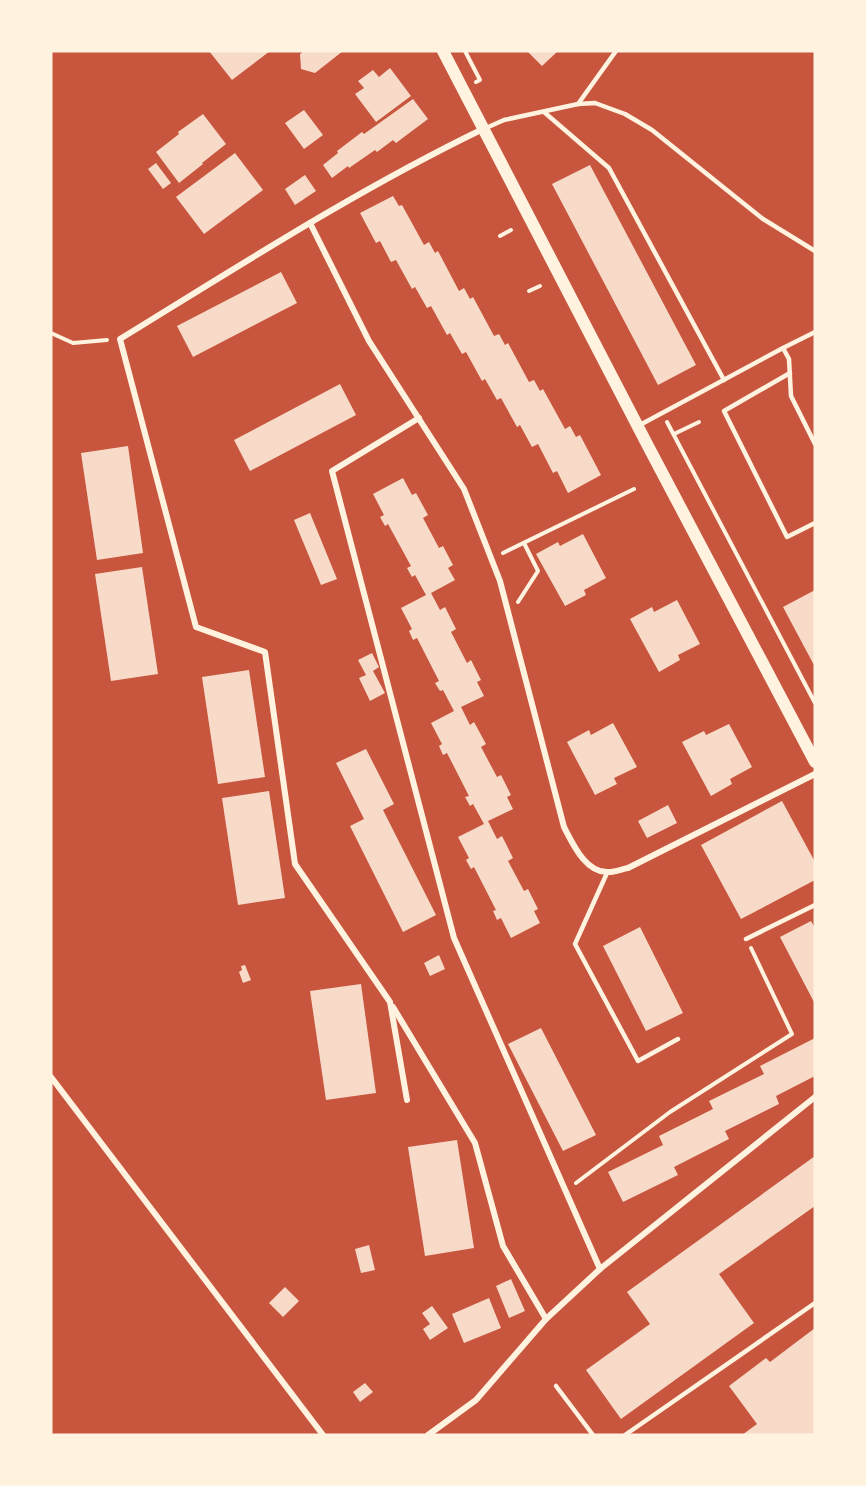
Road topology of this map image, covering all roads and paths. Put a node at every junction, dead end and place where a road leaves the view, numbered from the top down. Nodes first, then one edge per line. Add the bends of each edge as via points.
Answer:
1 (443, 51) edge
2 (465, 51) edge
3 (616, 51) edge
4 (480, 80) dead end
5 (578, 104) junction
6 (544, 112) junction
7 (483, 129) junction
8 (310, 223) junction
9 (510, 230) dead end
10 (500, 236) dead end
11 (815, 251) edge
12 (540, 286) dead end
13 (529, 291) dead end
14 (815, 332) edge
15 (51, 333) edge
16 (120, 339) junction
17 (783, 348) junction
18 (790, 373) junction
19 (724, 380) junction
20 (419, 418) junction
21 (666, 420) dead end
22 (699, 422) dead end
23 (638, 426) junction
24 (674, 434) junction
25 (815, 444) edge
26 (634, 489) dead end
27 (815, 523) edge
28 (524, 543) junction
29 (491, 559) junction
30 (509, 615) junction
31 (815, 703) edge
32 (815, 762) edge
33 (815, 774) edge
34 (607, 873) junction
35 (815, 905) edge
36 (746, 939) joint
37 (390, 1002) junction
38 (678, 1039) dead end
39 (51, 1077) edge
40 (815, 1097) edge
41 (407, 1100) dead end
42 (566, 1191) junction
43 (600, 1269) junction
44 (815, 1303) edge
45 (546, 1319) junction
46 (556, 1386) dead end
47 (322, 1435) edge
48 (428, 1435) edge
49 (593, 1435) edge
50 (625, 1435) edge

1 - 7 main road
2 - 4 path
3 - 5 lane
5 - 6 lane
5 - 11 lane via 595,103 652,130 763,219
6 - 7 lane
6 - 19 lane via 609,168
7 - 8 street
7 - 23 main road
8 - 16 street
8 - 20 street via 369,341
9 - 10 path
12 - 13 path
14 - 17 lane
15 - 16 path via 73,343
16 - 37 street via 196,627 265,652 296,864
17 - 18 lane
17 - 19 lane
18 - 25 lane via 791,396
18 - 27 lane via 724,411 787,537
19 - 23 lane
20 - 29 street via 464,489
20 - 42 street via 332,471 454,938
21 - 24 path
22 - 24 path
23 - 32 main road
24 - 31 path
26 - 28 path
28 - 29 path
28 - 30 path via 538,570
29 - 30 street
30 - 34 street via 564,827 592,868
33 - 34 street via 628,868
34 - 38 lane via 575,944 638,1061
35 - 36 lane
36 - 42 path via 792,1034 670,1112
37 - 41 street
37 - 45 street via 475,1143 503,1246
39 - 47 street
40 - 43 street
42 - 43 street
43 - 45 street
44 - 50 lane
45 - 48 street via 476,1400
46 - 49 lane

